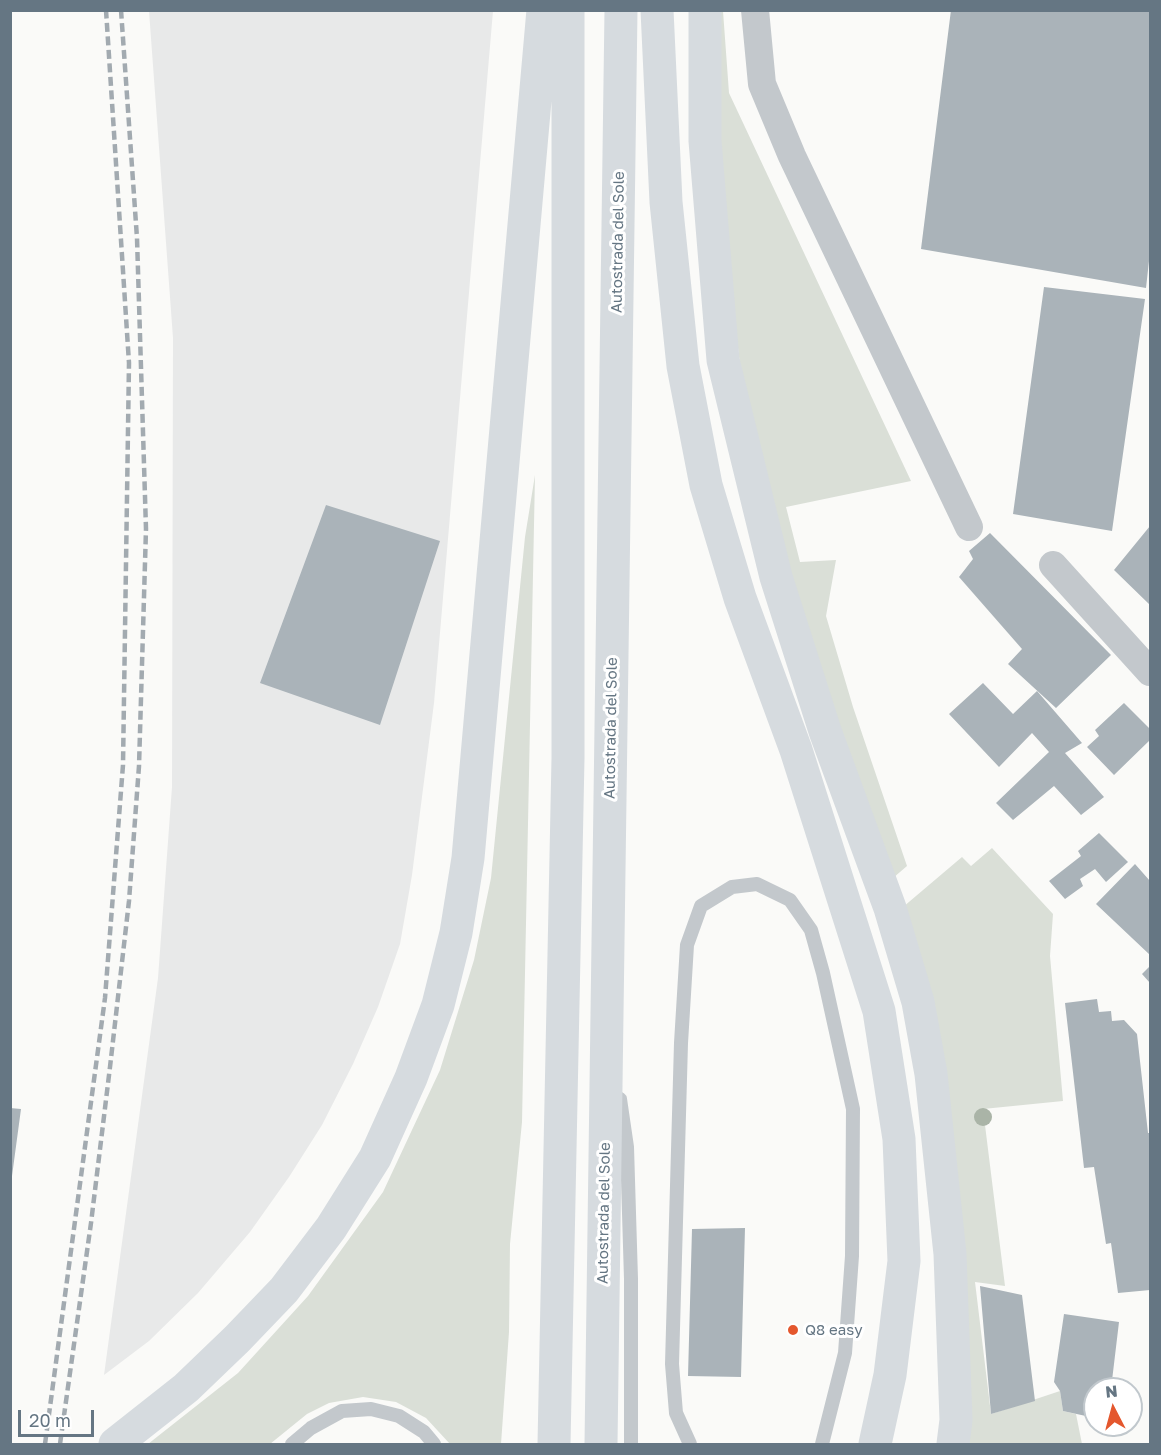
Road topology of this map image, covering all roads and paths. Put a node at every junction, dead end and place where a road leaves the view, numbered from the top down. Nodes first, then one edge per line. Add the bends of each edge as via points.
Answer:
1 (543, 10) edge
2 (568, 10) edge
3 (621, 10) edge
4 (657, 10) edge
5 (705, 10) edge
6 (755, 10) edge
7 (969, 527) dead end
8 (1053, 565) dead end
9 (1150, 672) edge
10 (607, 1014) junction
11 (115, 1444) edge
12 (292, 1444) edge
13 (434, 1444) edge
14 (554, 1444) edge
15 (601, 1444) edge
16 (631, 1444) edge
17 (690, 1444) edge
18 (822, 1444) edge
19 (875, 1444) edge
20 (953, 1444) edge

1 - 11 highway via 468,858 456,933 438,1005 375,1158 331,1228 284,1290 237,1339 186,1388
2 - 14 highway via 568,758
3 - 10 highway, Autostrada del Sole
4 - 19 highway via 667,214 683,366 706,485 740,598 796,750 879,1011 899,1139 904,1261 891,1375
5 - 20 highway via 705,141 723,360 776,577 825,730 890,908 918,1002 931,1074 950,1254 956,1420
6 - 7 street via 762,84 797,166
8 - 9 street
10 - 15 highway, Autostrada del Sole
10 - 16 lane via 627,1147
12 - 13 lane via 342,1411 371,1410 399,1416 424,1432
17 - 18 lane via 676,1413 672,1364 687,945 701,906 732,888 757,884 790,900 811,930 853,1109 852,1256 845,1353

